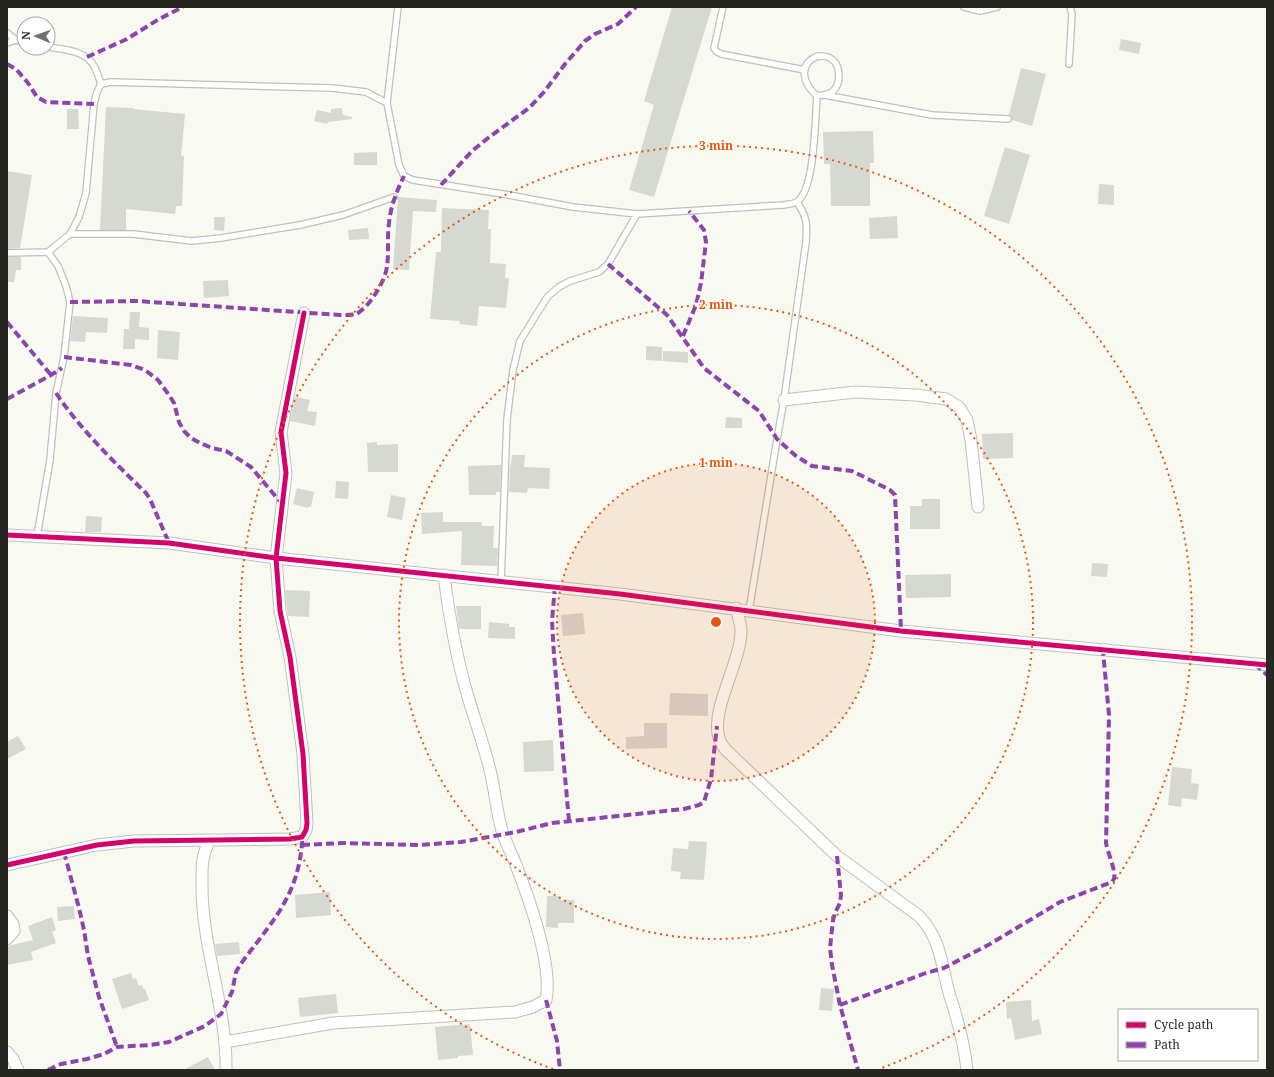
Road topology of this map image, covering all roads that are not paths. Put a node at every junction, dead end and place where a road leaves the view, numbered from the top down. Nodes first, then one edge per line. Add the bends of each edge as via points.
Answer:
1 (398, 7) edge
2 (723, 7) edge
3 (964, 7) edge
4 (997, 7) edge
5 (1070, 7) edge
6 (7, 33) edge
7 (16, 40) joint
8 (7, 43) edge
9 (56, 48) edge
10 (1069, 64) dead end
11 (804, 70) junction
12 (101, 84) junction
13 (825, 95) junction
14 (817, 96) junction
15 (387, 103) junction
16 (1008, 119) dead end
17 (394, 197) dead end
18 (797, 202) junction
19 (637, 214) junction
20 (70, 234) junction
21 (7, 252) edge
22 (48, 252) junction
23 (304, 313) dead end
24 (784, 400) junction
25 (978, 507) dead end
26 (7, 535) edge
27 (37, 536) junction
28 (276, 558) junction
29 (444, 575) junction
30 (501, 582) junction
31 (736, 608) junction
32 (749, 611) junction
33 (1267, 665) edge
34 (209, 841) junction
35 (7, 865) edge
36 (7, 916) edge
37 (7, 939) edge
38 (225, 1042) junction
39 (7, 1052) edge
40 (18, 1070) edge
41 (226, 1070) edge
42 (967, 1070) edge

1 - 15 lane
2 - 11 lane via 714,48 716,51
3 - 4 lane via 980,10
5 - 10 lane via 1072,14
6 - 7 lane
7 - 8 lane
9 - 12 lane via 87,57 95,66
11 - 13 lane via 811,59 818,56 830,57 834,61 839,72 839,80 832,91
11 - 14 lane via 806,83
12 - 15 lane via 111,82 332,88 366,92
12 - 20 lane via 94,104 86,193 79,217
13 - 14 lane
13 - 16 lane via 932,115
14 - 18 lane via 811,175 804,194
15 - 19 lane via 399,165 404,176 413,180 573,207
17 - 20 lane via 329,219 221,238 192,240 132,234
18 - 19 lane via 784,205
18 - 24 lane via 807,223
19 - 30 lane via 608,264 599,272 570,281 548,296 520,342 513,370 507,419
20 - 22 lane
21 - 22 lane
22 - 27 lane via 58,266 70,302 64,357 56,393 50,460
23 - 28 street via 281,432 286,473
24 - 25 street via 855,392 946,399 959,407 967,420
24 - 32 lane
26 - 27 street
27 - 28 street via 169,543
28 - 29 street
28 - 34 street via 280,611 290,657 303,754 306,830 302,837 290,839
29 - 30 street
29 - 38 street via 457,656 490,769 503,834 517,866 543,952 548,990 546,1000 515,1012 333,1023
30 - 31 street
31 - 32 street
31 - 42 street via 740,637 720,711 717,726 719,738 725,749 837,856 928,926 944,968
32 - 33 street via 901,631
34 - 35 street via 134,841 97,845
34 - 38 street via 203,853 202,904
36 - 37 street via 13,924 14,931
38 - 41 street
39 - 40 street

